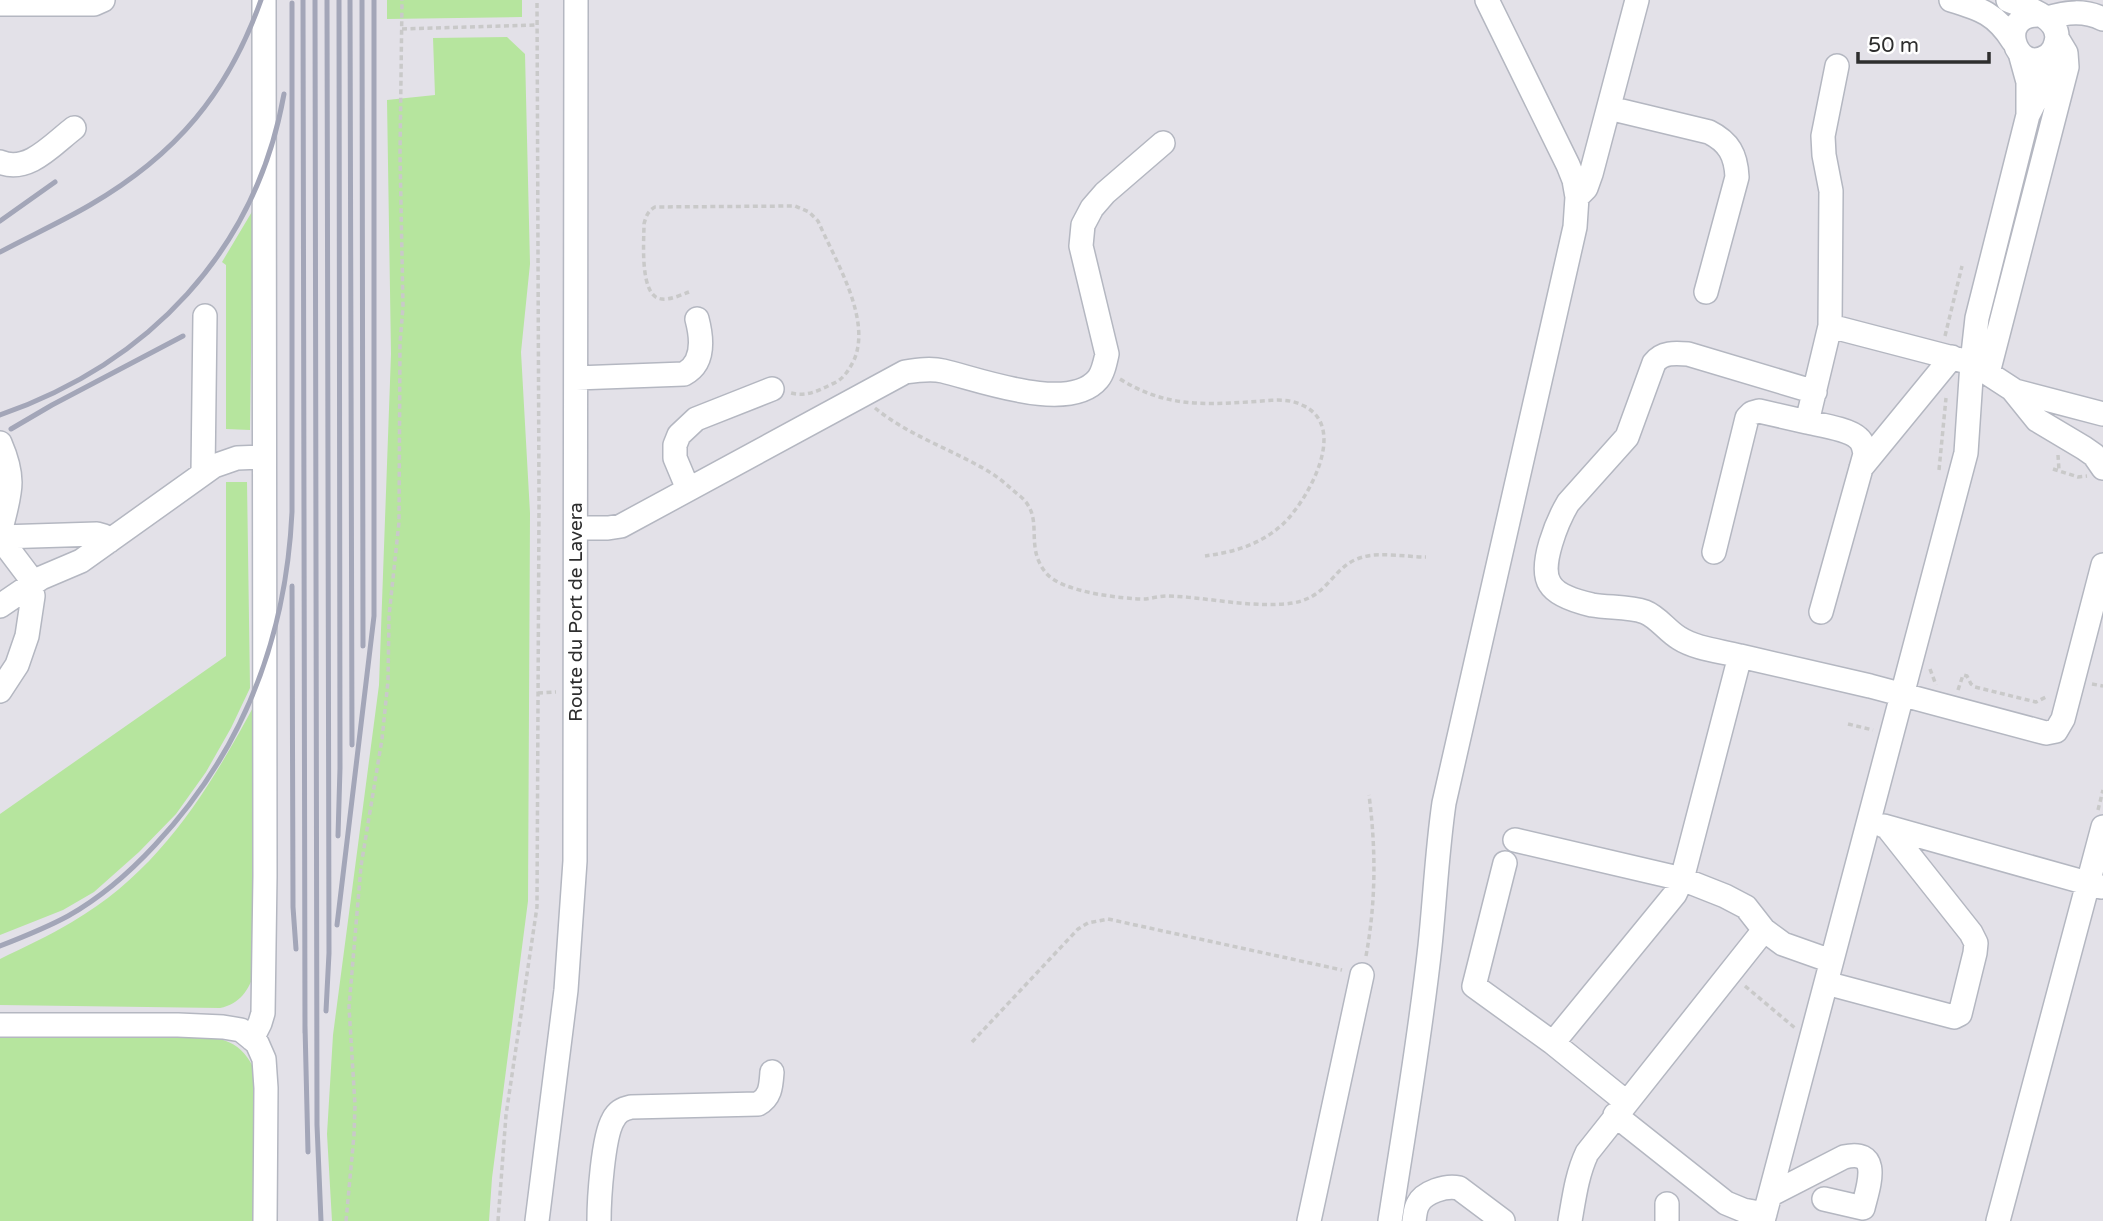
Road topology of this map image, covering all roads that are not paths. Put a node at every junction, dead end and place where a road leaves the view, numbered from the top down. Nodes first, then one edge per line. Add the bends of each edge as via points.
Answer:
1 (103, 0) edge
2 (264, 0) edge
3 (576, 0) edge
4 (1487, 0) edge
5 (1637, 0) edge
6 (1951, 0) edge
7 (2008, 0) edge
8 (0, 5) edge
9 (2103, 21) edge
10 (2051, 30) junction
11 (2017, 47) junction
12 (1836, 66) dead end
13 (1609, 108) junction
14 (2028, 116) junction
15 (74, 128) dead end
16 (1163, 142) dead end
17 (0, 162) edge
18 (1577, 197) junction
19 (1706, 292) dead end
20 (205, 316) dead end
21 (697, 319) dead end
22 (1830, 326) junction
23 (1964, 357) junction
24 (576, 378) junction
25 (772, 389) road end
26 (2015, 391) junction
27 (1815, 392) junction
28 (2103, 414) edge
29 (1807, 422) junction
30 (0, 443) edge
31 (264, 457) junction
32 (1861, 468) junction
33 (2096, 472) edge
34 (203, 473) junction
35 (688, 489) junction
36 (576, 527) junction
37 (0, 536) edge
38 (109, 541) junction
39 (1714, 552) dead end
40 (2103, 565) edge
41 (32, 584) junction
42 (0, 606) edge
43 (1821, 612) dead end
44 (1740, 656) junction
45 (0, 691) edge
46 (1902, 695) junction
47 (1878, 825) junction
48 (2103, 827) edge
49 (1515, 840) dead end
50 (1505, 863) dead end
51 (1682, 879) junction
52 (2096, 885) edge
53 (1764, 930) junction
54 (1828, 972) junction
55 (1362, 975) road end
56 (0, 1025) edge
57 (252, 1038) junction
58 (1553, 1043) junction
59 (772, 1072) dead end
60 (1621, 1109) junction
61 (1824, 1199) dead end
62 (1766, 1210) edge
63 (265, 1221) edge
64 (537, 1221) edge
65 (599, 1221) edge
66 (1309, 1221) edge
67 (1390, 1221) edge
68 (1414, 1221) edge
69 (1503, 1221) edge
70 (1570, 1221) edge
71 (1998, 1221) edge

1 - 8 street via 94,4
2 - 31 street
3 - 24 street, Route du Port de Lavera
4 - 18 street via 1568,165
5 - 13 street
6 - 11 street via 1986,12 2005,28
7 - 10 street
9 - 10 street
10 - 11 street via 2040,59
10 - 11 street via 2026,17 2013,34
10 - 14 street via 2042,87
10 - 23 street via 2066,53 2067,67
11 - 14 street via 2028,82
12 - 22 street via 1823,136 1831,191
13 - 18 street via 1586,188
13 - 19 street via 1709,132 1731,150 1737,177
14 - 23 street
15 - 17 street via 30,162 9,166
16 - 35 street via 1105,193 1083,225 1081,246 1107,354 1097,380 1083,389 1034,393 940,370 905,372
18 - 67 street via 1575,227 1444,803 1421,1017
20 - 34 street
21 - 24 street via 701,348 691,371
22 - 23 street
22 - 27 street
23 - 26 street
23 - 32 street
23 - 46 street via 1966,453
24 - 36 street, Route du Port de Lavera
25 - 35 street via 696,419 679,435 675,458
26 - 28 street
26 - 33 street via 2037,420 2094,456
27 - 29 street
27 - 44 street via 1688,354 1658,358 1627,437 1568,503 1552,539 1546,573 1558,592 1592,605 1644,611 1687,643
29 - 32 street via 1858,438 1865,454
29 - 39 street via 1759,411 1748,418
30 - 37 street via 12,481
31 - 34 street via 226,460
31 - 57 street via 263,1013
32 - 43 street
34 - 38 street
35 - 36 street via 621,526
36 - 64 street, Route du Port de Lavera via 575,861 566,990
37 - 38 street via 97,534
37 - 41 street
38 - 41 street
40 - 46 street via 2056,731 2046,733
41 - 42 street
41 - 45 street via 27,636 17,665
44 - 46 street
44 - 51 street
46 - 47 street
47 - 52 street
47 - 54 street
47 - 54 street via 1976,943 1960,1014 1954,1017
48 - 52 street
49 - 51 street
50 - 58 street via 1474,986
51 - 53 street via 1736,900
51 - 58 street via 1675,894
52 - 71 street
53 - 54 street
53 - 60 street
54 - 62 street
55 - 66 street
56 - 57 street via 223,1027 241,1030
57 - 63 street via 264,1059
58 - 60 street
59 - 65 street via 768,1095 758,1104 631,1107 617,1113 608,1135
60 - 62 street via 1726,1203 1743,1210
60 - 70 street via 1581,1165
61 - 62 street via 1863,1209 1871,1172 1868,1162 1853,1155 1844,1157
68 - 69 street via 1424,1196 1453,1187

